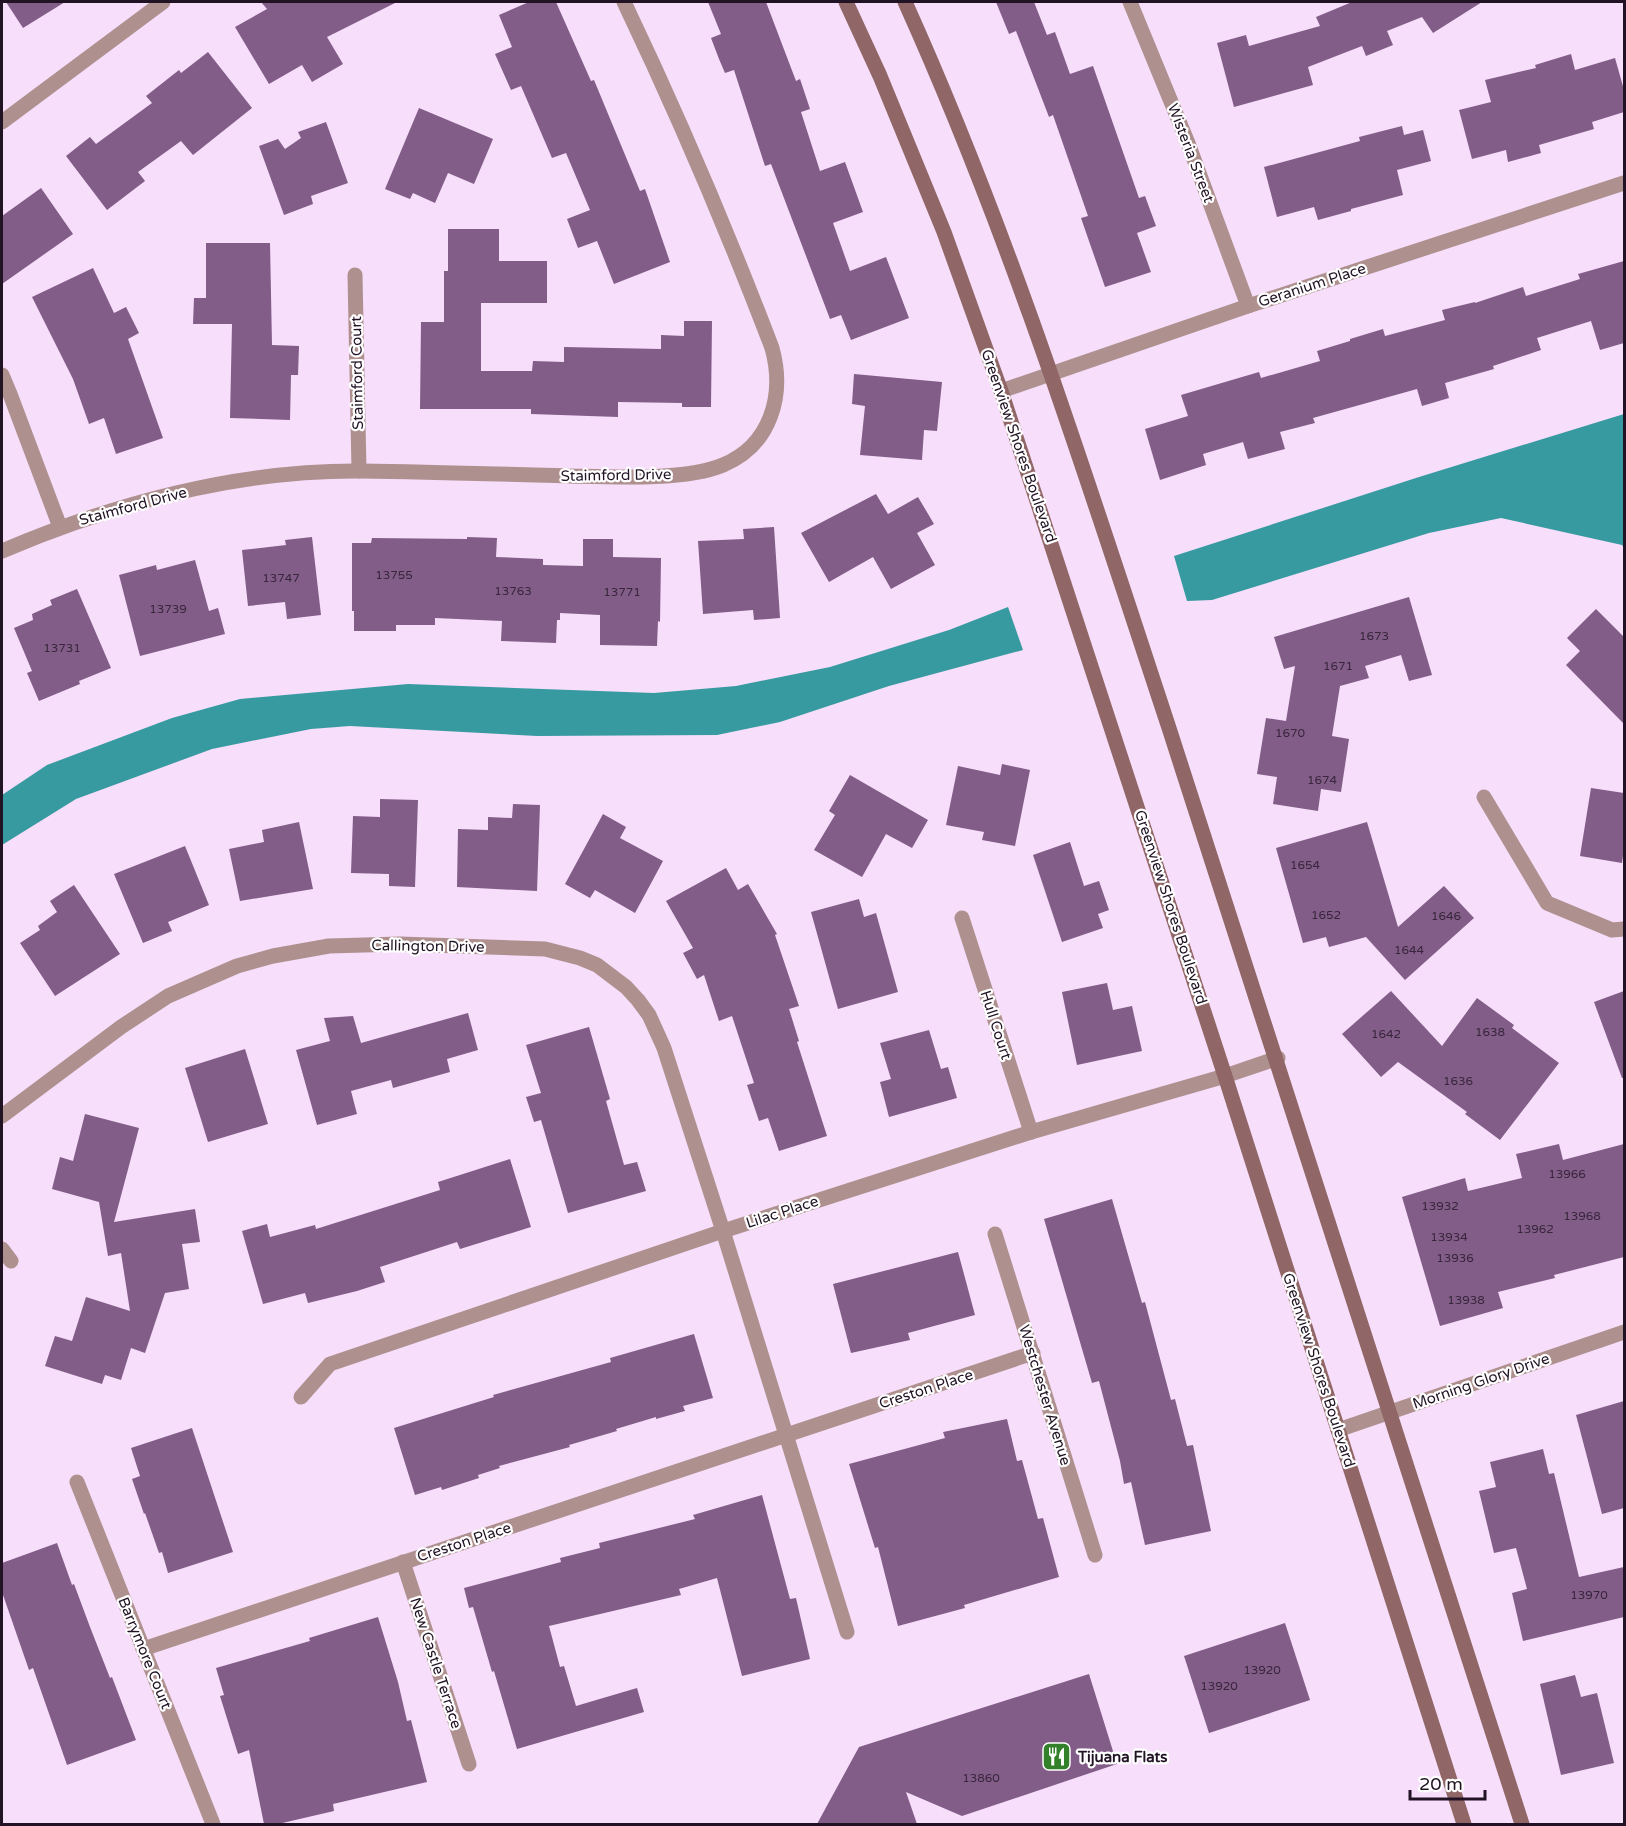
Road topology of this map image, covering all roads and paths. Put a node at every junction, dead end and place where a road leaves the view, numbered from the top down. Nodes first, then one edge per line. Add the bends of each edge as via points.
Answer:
1 (163, 2) edge
2 (624, 2) edge
3 (846, 2) edge
4 (905, 2) edge
5 (1134, 2) edge
6 (2, 122) edge
7 (1624, 183) edge
8 (355, 275) dead end
9 (1248, 306) junction
10 (1052, 373) junction
11 (2, 375) edge
12 (1001, 391) junction
13 (358, 471) junction
14 (60, 527) junction
15 (2, 551) edge
16 (1484, 797) dead end
17 (962, 918) dead end
18 (1624, 929) edge
19 (1278, 1058) junction
20 (1226, 1076) junction
21 (2, 1116) edge
22 (1031, 1132) junction
23 (723, 1231) junction
24 (995, 1234) dead end
25 (1624, 1332) edge
26 (1033, 1353) junction
27 (301, 1397) dead end
28 (1391, 1412) junction
29 (1338, 1430) junction
30 (785, 1436) junction
31 (77, 1482) dead end
32 (1095, 1555) dead end
33 (403, 1562) junction
34 (847, 1632) dead end
35 (143, 1649) junction
36 (469, 1764) dead end
37 (213, 1824) edge
38 (1464, 1824) edge
39 (1522, 1824) edge

1 - 6 street
2 - 13 street, Staimford Drive via 727,232 772,348 777,364 777,399 763,431 745,451 723,465 662,476
3 - 12 street, Greenview Shores Boulevard via 944,232
4 - 10 street via 992,209
5 - 9 street, Wisteria Street
7 - 9 street, Geranium Place
8 - 13 street, Staimford Court
9 - 10 street, Geranium Place
10 - 12 street, Geranium Place
10 - 19 street
11 - 14 street
12 - 20 street, Greenview Shores Boulevard
13 - 14 street, Staimford Drive via 214,485 142,501
14 - 15 street, Staimford Drive
16 - 18 street via 1547,903 1612,930
17 - 22 street, Hull Court
19 - 20 street, Lilac Place
19 - 28 street
20 - 22 street, Lilac Place
20 - 29 street, Greenview Shores Boulevard
21 - 23 street, Callington Drive via 168,996 237,966 329,946 545,949 580,958 612,975 649,1015 664,1048
22 - 23 street, Lilac Place
23 - 27 street, Lilac Place via 330,1364
23 - 30 street
24 - 26 street, Westchester Avenue
25 - 28 street, Morning Glory Drive
26 - 30 street, Creston Place
26 - 32 street, Westchester Avenue
28 - 29 street, Morning Glory Drive
28 - 39 street
29 - 38 street, Greenview Shores Boulevard
30 - 33 street, Creston Place
30 - 34 street
31 - 35 street, Barrymore Court
33 - 35 street, Creston Place
33 - 36 street, New Castle Terrace
35 - 37 street, Barrymore Court

